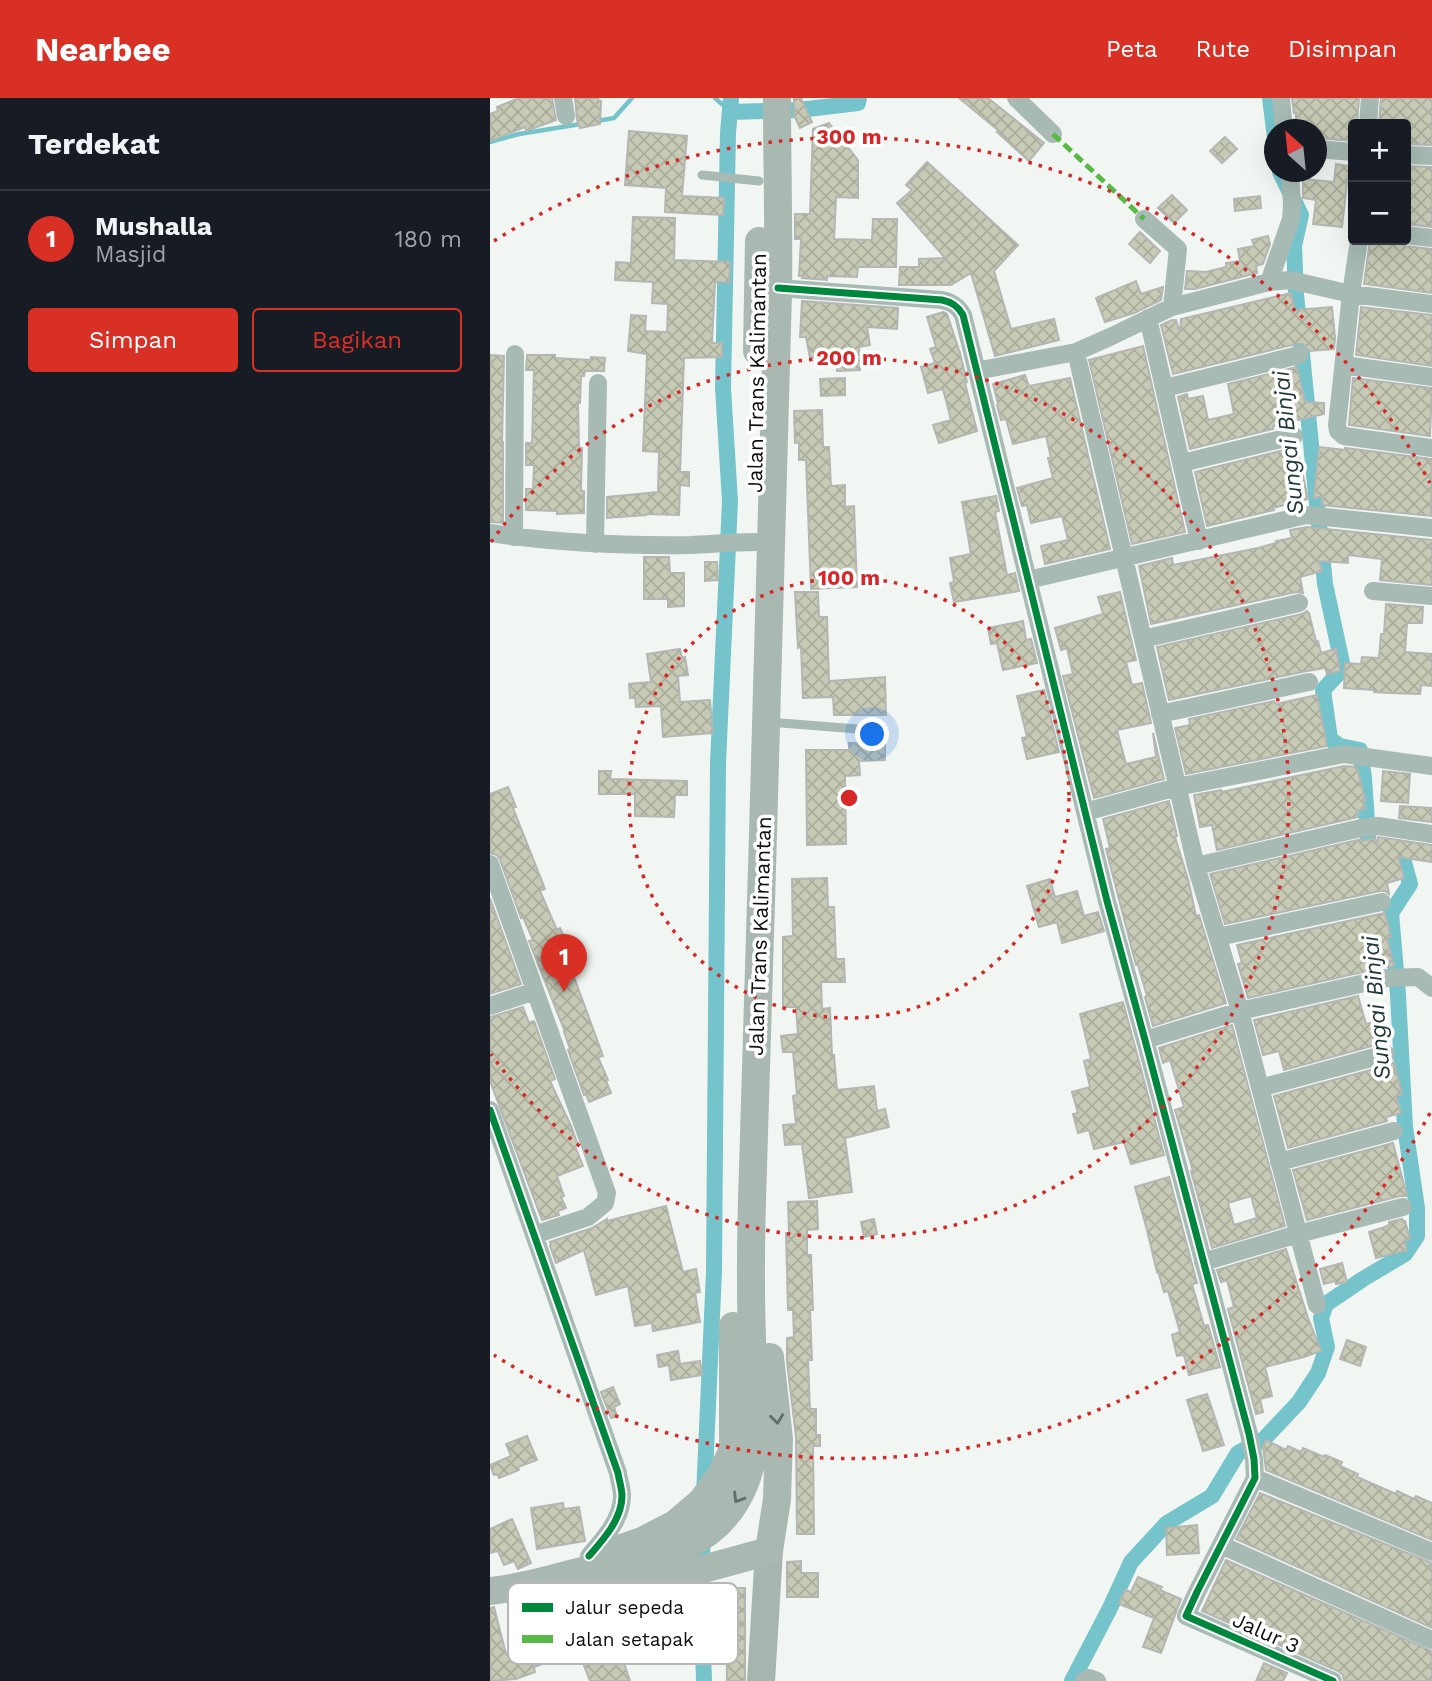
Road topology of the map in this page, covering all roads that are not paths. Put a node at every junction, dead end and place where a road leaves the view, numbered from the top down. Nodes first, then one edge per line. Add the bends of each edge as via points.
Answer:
1 (764, 98) edge
2 (777, 98) edge
3 (1016, 98) edge
4 (1282, 98) edge
5 (1370, 98) edge
6 (1283, 119) edge
7 (1368, 119) edge
8 (769, 134) junction
9 (1053, 134) dead end
10 (1327, 150) edge
11 (1348, 152) edge
12 (1411, 155) edge
13 (1432, 156) edge
14 (702, 175) dead end
15 (755, 181) junction
16 (1291, 182) edge
17 (1144, 219) dead end
18 (1411, 236) edge
19 (1432, 238) edge
20 (1358, 245) edge
21 (1269, 282) junction
22 (778, 288) junction
23 (1351, 294) junction
24 (1432, 304) edge
25 (1172, 307) junction
26 (1148, 318) junction
27 (1076, 352) junction
28 (515, 354) dead end
29 (1299, 355) dead end
30 (1344, 365) junction
31 (976, 371) junction
32 (1432, 377) edge
33 (598, 383) dead end
34 (1165, 388) junction
35 (1294, 436) dead end
36 (1432, 448) edge
37 (1182, 463) junction
38 (1432, 528) edge
39 (490, 533) edge
40 (514, 537) junction
41 (1199, 541) junction
42 (753, 542) junction
43 (595, 544) junction
44 (1124, 557) junction
45 (1028, 580) junction
46 (1373, 591) dead end
47 (1432, 596) edge
48 (1299, 603) dead end
49 (1143, 639) junction
50 (1309, 682) dead end
51 (1160, 714) junction
52 (768, 722) junction
53 (857, 729) dead end
54 (1432, 766) edge
55 (1177, 787) junction
56 (1085, 812) junction
57 (1432, 834) edge
58 (490, 864) edge
59 (1196, 866) junction
60 (1382, 902) dead end
61 (1218, 937) junction
62 (1425, 982) edge
63 (535, 991) junction
64 (490, 1006) edge
65 (1240, 1011) junction
66 (1145, 1040) junction
67 (1386, 1054) dead end
68 (1260, 1088) junction
69 (490, 1110) edge
70 (1394, 1130) dead end
71 (1279, 1162) junction
72 (1403, 1207) dead end
73 (1298, 1234) junction
74 (534, 1235) junction
75 (1203, 1262) junction
76 (752, 1280) junction
77 (1317, 1305) dead end
78 (745, 1432) junction
79 (1255, 1478) junction
80 (1221, 1545) junction
81 (769, 1551) junction
82 (1432, 1552) edge
83 (595, 1559) junction
84 (639, 1583) edge
85 (498, 1585) edge
86 (1432, 1640) edge
87 (761, 1681) edge
88 (1084, 1681) edge
89 (1097, 1681) edge
90 (1333, 1681) edge

1 - 8 highway, Jalan Trans Kalimantan
2 - 8 highway, Jalan Trans Kalimantan
3 - 9 street
4 - 6 street
5 - 7 street
8 - 15 highway, Jalan Trans Kalimantan
8 - 22 highway, Jalan Trans Kalimantan
10 - 11 street
12 - 13 street
14 - 15 lane
15 - 42 highway, Jalan Trans Kalimantan
16 - 21 street via 1291,219
17 - 25 street via 1178,249
18 - 19 street
20 - 23 street
21 - 23 street via 1298,282
21 - 25 street
22 - 31 street via 951,302 963,315
22 - 52 highway, Jalan Trans Kalimantan
23 - 24 street
23 - 30 street
25 - 26 street
26 - 27 street
26 - 34 street
27 - 31 street
27 - 44 street
28 - 40 street
29 - 34 street
30 - 32 street
30 - 36 street via 1338,431 1344,436
31 - 45 street
33 - 43 street
34 - 37 street
35 - 37 street
37 - 41 street
38 - 41 street via 1306,516
39 - 40 street
40 - 43 street
41 - 44 street
42 - 43 street
42 - 78 highway, Jalan Trans Kalimantan via 733,1332
44 - 45 street
44 - 49 street
45 - 56 street
46 - 47 street
48 - 49 street
49 - 51 street
50 - 51 street
51 - 55 street
52 - 53 lane
52 - 76 highway, Jalan Trans Kalimantan
54 - 55 street via 1344,754
55 - 56 street
55 - 59 street
56 - 66 street
57 - 59 street via 1370,827
58 - 63 street
59 - 61 street
60 - 61 street
61 - 65 street
62 - 65 street via 1387,978
63 - 64 street
63 - 74 street via 607,1193 605,1203 587,1217
65 - 66 street
65 - 68 street
66 - 75 street
67 - 68 street
68 - 71 street
69 - 74 street
70 - 71 street
71 - 73 street
72 - 73 street
73 - 75 street
73 - 77 street
74 - 83 street via 618,1473 622,1498
75 - 79 street via 1250,1439
76 - 78 highway, Jalan Trans Kalimantan
76 -> 81 highway via 764,1308 779,1439
78 - 83 highway, Jalan Trans Kalimantan via 753,1460 733,1507 714,1528 668,1553
79 - 80 street
79 - 82 street
80 - 86 street
80 - 90 street, Jalur 3 via 1186,1616
81 - 84 highway
81 - 87 main road
83 - 85 highway, Jalan Trans Kalimantan
88 - 89 street

